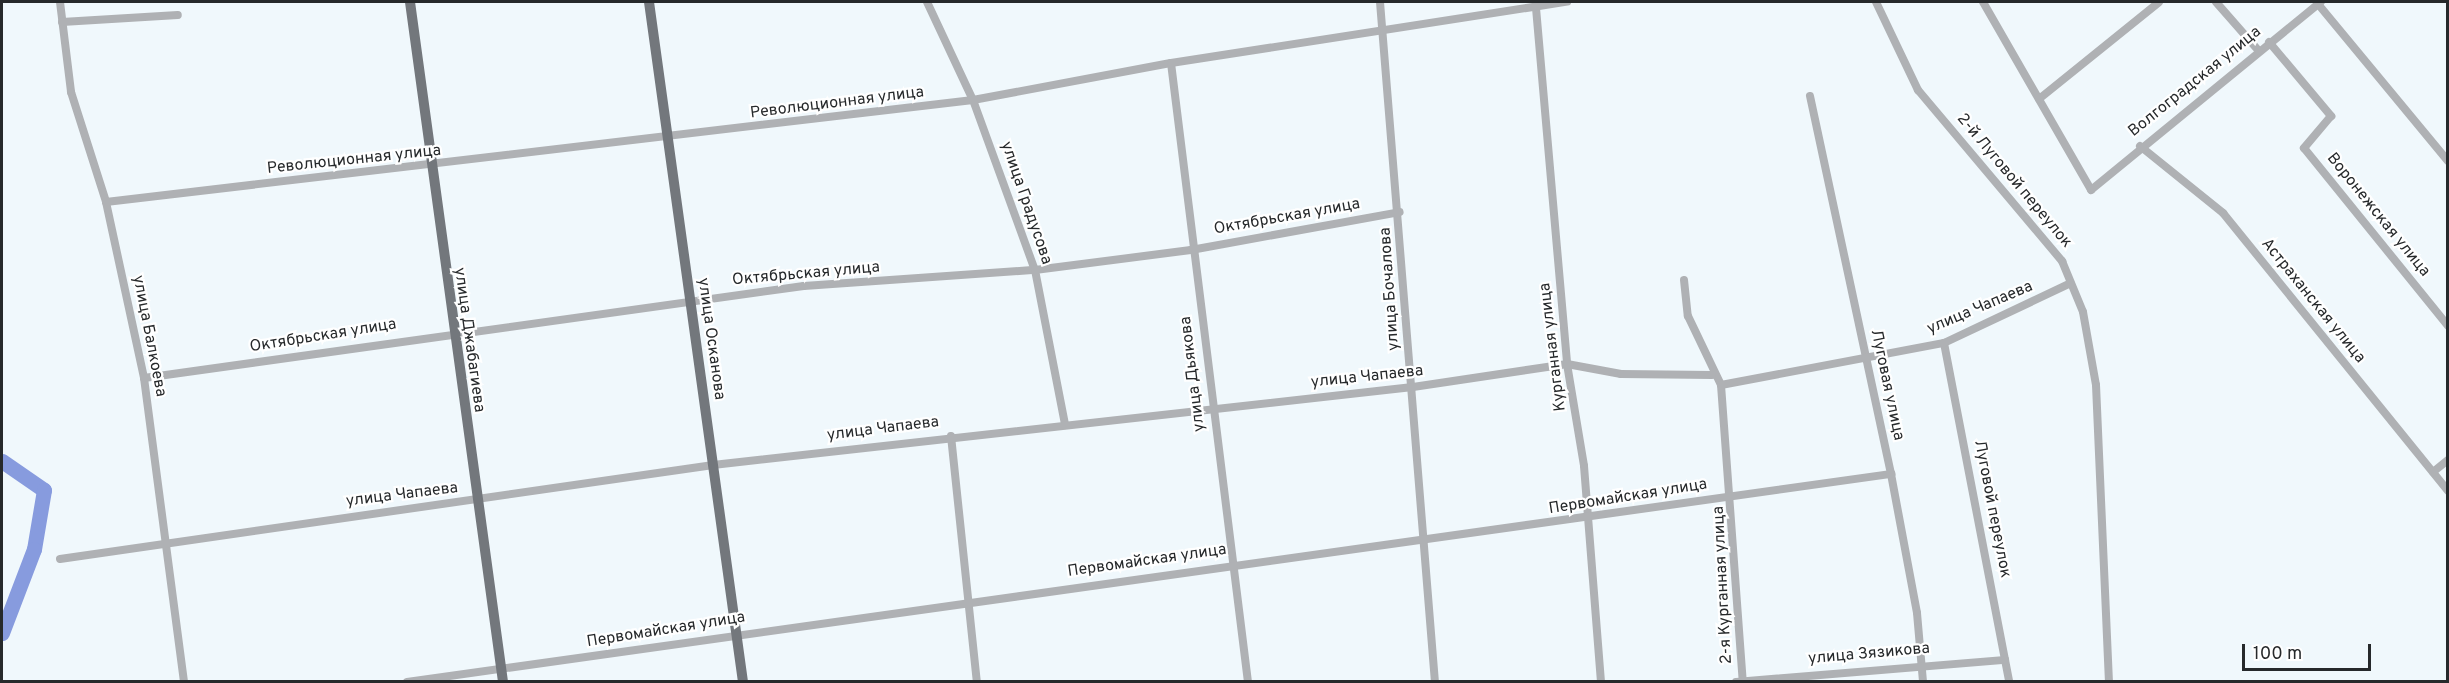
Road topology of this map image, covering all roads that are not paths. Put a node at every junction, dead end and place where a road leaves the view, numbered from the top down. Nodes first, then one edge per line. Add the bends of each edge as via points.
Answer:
1 (60, 2) edge
2 (410, 2) edge
3 (649, 2) edge
4 (927, 2) edge
5 (1380, 2) edge
6 (1567, 2) edge
7 (1876, 2) edge
8 (2159, 2) edge
9 (2216, 2) edge
10 (1986, 3) edge
11 (2320, 3) edge
12 (1536, 8) junction
13 (178, 15) dead end
14 (62, 22) junction
15 (1383, 31) junction
16 (2269, 42) junction
17 (2258, 50) junction
18 (1170, 63) junction
19 (1810, 96) dead end
20 (2039, 99) junction
21 (974, 100) junction
22 (669, 140) junction
23 (2140, 146) junction
24 (2448, 161) edge
25 (430, 166) junction
26 (106, 202) junction
27 (1400, 212) junction
28 (1191, 249) junction
29 (1035, 270) junction
30 (1684, 280) dead end
31 (2071, 283) junction
32 (691, 302) junction
33 (2448, 326) edge
34 (452, 331) junction
35 (1944, 343) junction
36 (1866, 359) junction
37 (1567, 364) junction
38 (1712, 375) junction
39 (144, 378) junction
40 (1721, 385) junction
41 (1413, 387) junction
42 (1212, 409) junction
43 (1065, 425) junction
44 (951, 436) junction
45 (2448, 460) edge
46 (713, 465) junction
47 (2433, 472) junction
48 (1892, 474) junction
49 (2448, 491) edge
50 (1733, 495) junction
51 (477, 501) junction
52 (1586, 520) junction
53 (1424, 540) junction
54 (164, 542) junction
55 (60, 559) dead end
56 (1231, 565) junction
57 (970, 601) junction
58 (736, 635) junction
59 (2005, 660) junction
60 (1922, 663) junction
61 (502, 676) edge
62 (184, 681) edge
63 (407, 681) edge
64 (743, 681) edge
65 (977, 681) edge
66 (1248, 681) edge
67 (1435, 681) edge
68 (1601, 681) edge
69 (1741, 681) edge
70 (1923, 681) edge
71 (2009, 681) edge
72 (2109, 681) edge

1 - 14 street, улица Балкоева
2 - 25 main road, улица Джабагиева
3 - 22 main road, улица Осканова
4 - 21 street, улица Градусова
5 - 15 street, улица Бочалова
6 - 12 street, Революционная улица
7 - 31 street, 2-й Луговой переулок via 1918,90 2062,261
8 - 20 street
9 - 17 street
10 - 20 street
11 - 16 street, Волгоградская улица
11 - 24 street
12 - 15 street, Революционная улица
12 - 37 street, Курганная улица
13 - 14 street
14 - 26 street, улица Балкоева via 71,92
15 - 18 street, Революционная улица
15 - 27 street, улица Бочалова
16 - 17 street, Волгоградская улица
16 - 33 street, Воронежская улица via 2331,116 2304,148
17 - 23 street, Волгоградская улица
18 - 21 street, Революционная улица
18 - 28 street, улица Дьякова
19 - 36 street, Луговая улица
20 - 23 street, Волгоградская улица via 2091,190
21 - 22 street, Революционная улица
21 - 29 street, улица Градусова
22 - 25 street, Революционная улица
22 - 32 main road, улица Осканова
23 - 47 street, Астраханская улица via 2223,213
25 - 26 street, Революционная улица
25 - 34 main road, улица Джабагиева
26 - 39 street, улица Балкоева
27 - 28 street, Октябрьская улица
27 - 41 street, улица Бочалова
28 - 29 street, Октябрьская улица
28 - 42 street, улица Дьякова
29 - 32 street, Октябрьская улица via 804,286
29 - 43 street, улица Градусова
30 - 38 street via 1688,316
31 - 35 street, улица Чапаева
31 - 72 street, 2-й Луговой переулок via 2083,312 2096,385
32 - 34 street, Октябрьская улица
32 - 46 main road, улица Осканова
34 - 39 street, Октябрьская улица
34 - 51 main road, улица Джабагиева
35 - 36 street, улица Чапаева
35 - 59 street, Луговой переулок
36 - 40 street, улица Чапаева
36 - 48 street, Луговая улица
37 - 38 street, улица Чапаева via 1621,374
37 - 41 street, улица Чапаева
37 - 52 street, Курганная улица via 1584,466
38 - 40 street
39 - 54 street, улица Балкоева
40 - 50 street, 2-я Курганная улица
41 - 42 street, улица Чапаева
41 - 53 street, улица Бочалова
42 - 43 street, улица Чапаева
42 - 56 street, улица Дьякова
43 - 44 street, улица Чапаева
44 - 46 street, улица Чапаева
44 - 57 street
45 - 47 street
46 - 51 street, улица Чапаева
46 - 58 main road, улица Осканова
47 - 49 street, Астраханская улица
48 - 50 street, Первомайская улица
48 - 60 street, Луговая улица
50 - 52 street, Первомайская улица
50 - 69 street, 2-я Курганная улица
51 - 54 street, улица Чапаева
51 - 61 main road, улица Джабагиева
52 - 53 street, Первомайская улица
52 - 68 street, Курганная улица
53 - 56 street, Первомайская улица
53 - 67 street, улица Бочалова
54 - 55 street, улица Чапаева
54 - 62 street, улица Балкоева
56 - 57 street, Первомайская улица
56 - 66 street, улица Дьякова
57 - 58 street, Первомайская улица
57 - 65 street
58 - 61 street, Первомайская улица
58 - 64 main road, улица Осканова
59 - 60 street, улица Зязикова
59 - 71 street, Луговой переулок
60 - 69 street, улица Зязикова
60 - 70 street, Луговая улица
61 - 63 street, Первомайская улица

